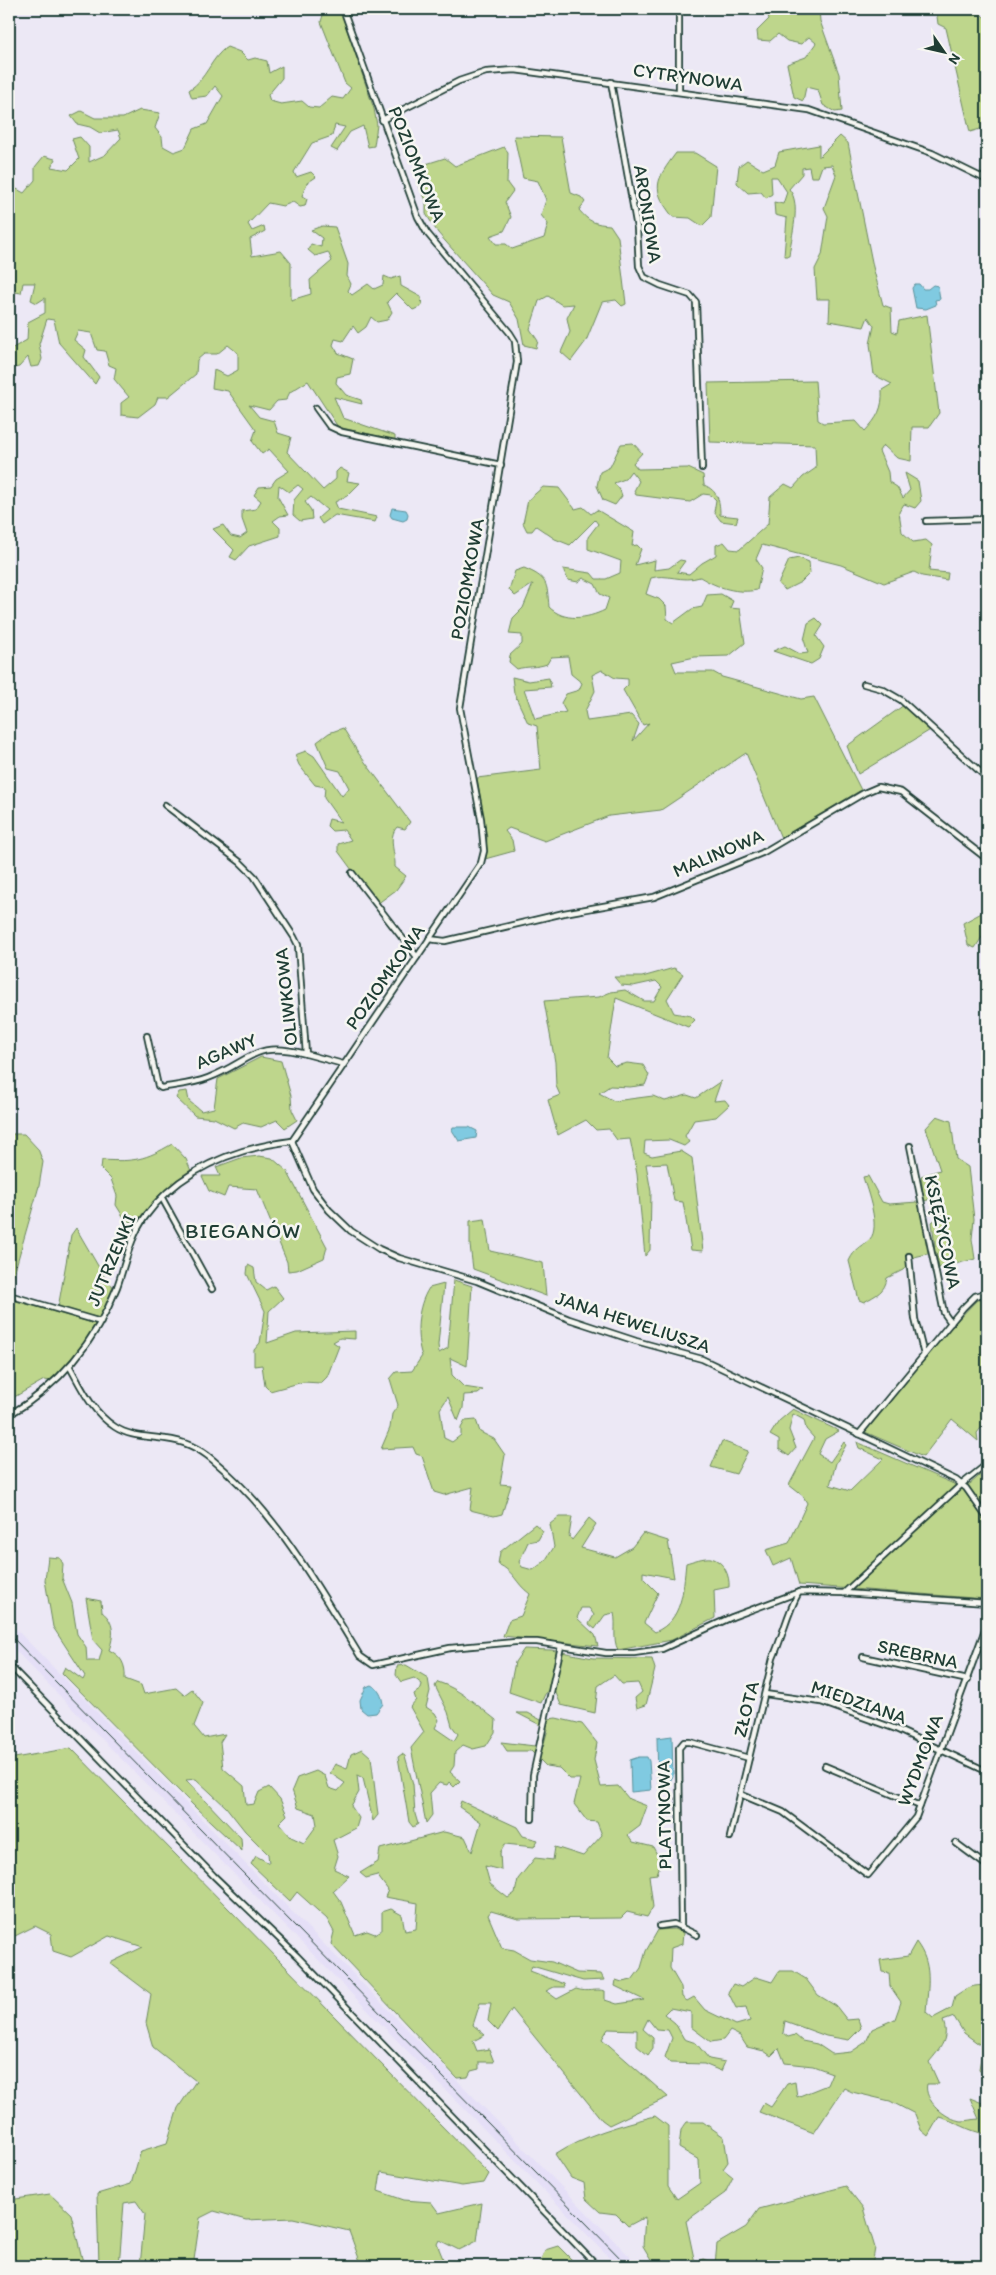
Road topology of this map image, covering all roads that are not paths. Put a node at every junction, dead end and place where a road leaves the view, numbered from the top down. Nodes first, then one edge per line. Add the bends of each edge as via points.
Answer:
1 (343, 9) edge
2 (678, 9) edge
3 (610, 82) junction
4 (679, 91) junction
5 (382, 120) junction
6 (987, 180) edge
7 (316, 408) dead end
8 (501, 465) junction
9 (702, 468) dead end
10 (987, 520) edge
11 (926, 522) dead end
12 (864, 684) dead end
13 (987, 778) edge
14 (165, 804) dead end
15 (987, 859) edge
16 (352, 873) dead end
17 (429, 939) junction
18 (417, 957) junction
19 (147, 1036) dead end
20 (306, 1054) junction
21 (344, 1064) junction
22 (292, 1141) junction
23 (910, 1146) dead end
24 (162, 1198) junction
25 (908, 1256) dead end
26 (212, 1289) dead end
27 (987, 1293) edge
28 (9, 1295) edge
29 (101, 1322) junction
30 (951, 1323) junction
31 (924, 1355) junction
32 (70, 1367) junction
33 (9, 1415) edge
34 (859, 1434) junction
35 (987, 1464) edge
36 (962, 1484) junction
37 (987, 1518) edge
38 (799, 1592) junction
39 (844, 1593) junction
40 (987, 1603) edge
41 (987, 1624) edge
42 (560, 1646) junction
43 (863, 1657) dead end
44 (9, 1665) edge
45 (968, 1680) junction
46 (765, 1694) junction
47 (941, 1749) junction
48 (749, 1758) junction
49 (825, 1766) dead end
50 (984, 1770) dead end
51 (740, 1794) junction
52 (920, 1806) junction
53 (532, 1819) dead end
54 (730, 1837) dead end
55 (956, 1843) dead end
56 (987, 1866) edge
57 (660, 1926) dead end
58 (681, 1928) junction
59 (696, 1935) dead end
60 (597, 2266) edge

1 - 5 street, POZIOMKOWA
2 - 4 street
3 - 4 street, CYTRYNOWA
3 - 5 street, CYTRYNOWA via 515,70 486,72 459,80
3 - 9 street, ARONIOWA via 637,228 639,266 644,277 690,295 696,302
4 - 6 street, CYTRYNOWA via 809,110 932,153
5 - 8 street, POZIOMKOWA via 427,233 515,341 517,362
7 - 8 street via 329,426 342,432
8 - 17 street, POZIOMKOWA via 460,708 484,851 475,874
10 - 11 street
12 - 13 street via 901,700
14 - 20 street, OLIWKOWA via 254,876 294,937 298,945
15 - 17 street, MALINOWA via 901,792 878,787 762,853 654,897 564,913 445,941
16 - 18 street
17 - 18 street, POZIOMKOWA
18 - 21 street, POZIOMKOWA
19 - 20 street, AGAWY via 161,1088 206,1079 254,1053 269,1049
20 - 21 street, OLIWKOWA
21 - 22 street, POZIOMKOWA
22 - 24 street, JUTRZENKI via 221,1157
22 - 34 street, JANA HEWELIUSZA via 313,1189 351,1232 379,1250 477,1281 569,1319 702,1359
23 - 30 street, KSIĘŻYCOWA via 944,1313
24 - 26 street
24 - 29 street, JUTRZENKI via 139,1226
25 - 31 street via 915,1319
27 - 30 street via 976,1296
28 - 29 street
29 - 32 street, JUTRZENKI
30 - 31 street
31 - 34 street
32 - 33 street, JUTRZENKI via 45,1391
32 - 42 street via 106,1421 130,1434 194,1446 248,1492 296,1551 360,1656 368,1663 378,1665 466,1646 515,1642
34 - 36 street, JANA HEWELIUSZA
35 - 36 street
36 - 37 street, JANA HEWELIUSZA
36 - 39 street
38 - 39 street
38 - 42 street via 732,1617 662,1649 606,1653
38 - 46 street, ZŁOTA via 773,1658
39 - 40 street
41 - 45 street, WYDMOWA
42 - 53 street via 533,1775
43 - 45 street, SREBRNA
44 - 60 street
45 - 47 street, WYDMOWA
46 - 47 street, MIEDZIANA via 821,1702
46 - 48 street, ZŁOTA
47 - 50 street, MIEDZIANA
47 - 52 street, WYDMOWA
48 - 51 street, ZŁOTA
48 - 58 street, PLATYNOWA via 686,1741 680,1746
49 - 52 street
51 - 52 street, WYDMOWA via 783,1812 868,1875 916,1817
51 - 54 street, ZŁOTA
55 - 56 street
57 - 58 street via 674,1924
58 - 59 street

